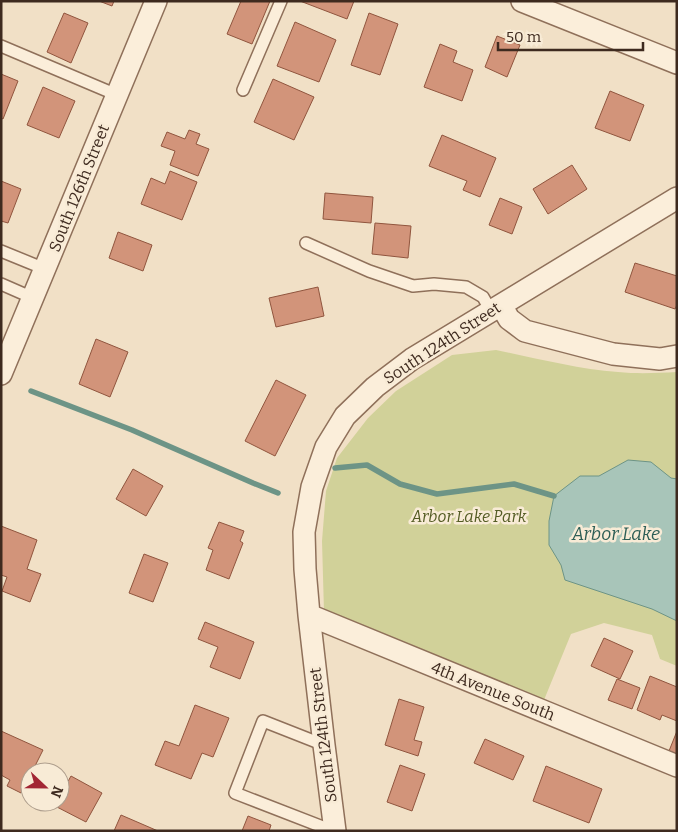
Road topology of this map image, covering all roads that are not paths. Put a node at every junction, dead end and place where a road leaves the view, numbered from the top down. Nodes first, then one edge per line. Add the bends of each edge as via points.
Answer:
1 (156, 1) edge
2 (281, 1) edge
3 (522, 1) edge
4 (1, 46) edge
5 (677, 63) edge
6 (243, 90) dead end
7 (117, 94) junction
8 (677, 198) edge
9 (306, 243) dead end
10 (1, 250) edge
11 (45, 269) junction
12 (1, 284) edge
13 (33, 298) junction
14 (496, 308) junction
15 (677, 356) edge
16 (1, 374) edge
17 (310, 615) junction
18 (324, 745) junction
19 (677, 766) edge
20 (334, 831) edge

1 - 7 street, South 126th Street
2 - 6 lane
3 - 5 street
4 - 7 lane
7 - 11 street, South 126th Street
8 - 14 street, South 124th Street
9 - 14 lane via 413,286 466,287
10 - 11 lane
11 - 13 street, South 126th Street
12 - 13 lane
13 - 16 street, South 126th Street
14 - 15 street via 525,331 613,354 660,359
14 - 17 street, South 124th Street via 412,359 375,387 345,416 326,447 312,487 304,532
17 - 18 street, South 124th Street
17 - 19 street, 4th Avenue South
18 - 20 street, South 124th Street
18 - 20 lane via 263,721 235,793

